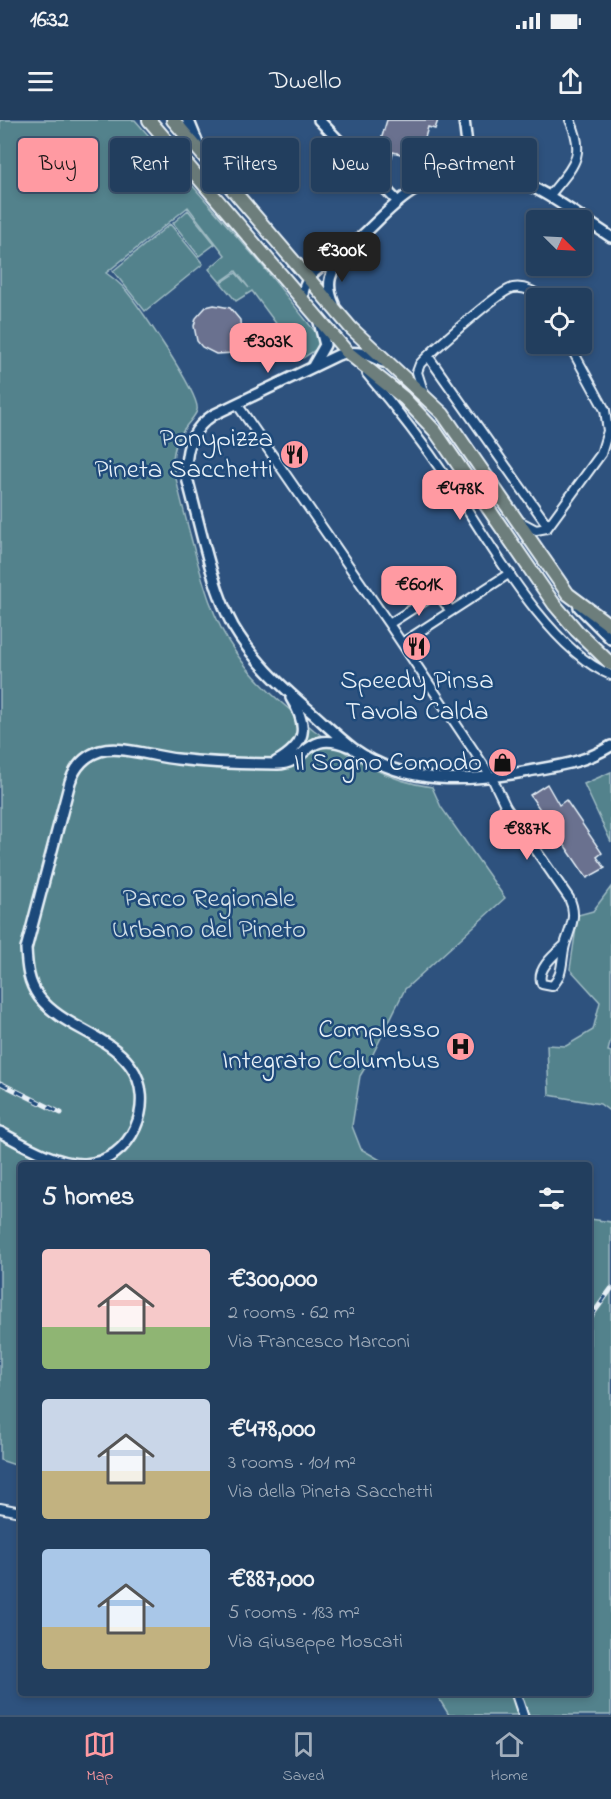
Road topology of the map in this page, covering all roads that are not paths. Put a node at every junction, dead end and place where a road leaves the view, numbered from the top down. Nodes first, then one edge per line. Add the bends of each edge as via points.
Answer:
1 (173, 120) edge
2 (188, 120) edge
3 (319, 120) edge
4 (464, 120) edge
5 (570, 120) edge
6 (155, 123) edge
7 (466, 138) edge
8 (200, 150) junction
9 (537, 189) edge
10 (413, 192) edge
11 (550, 195) junction
12 (398, 202) junction
13 (611, 237) edge
14 (349, 248) junction
15 (308, 279) junction
16 (526, 290) edge
17 (303, 300) junction
18 (317, 316) junction
19 (343, 319) junction
20 (347, 352) junction
21 (574, 354) edge
22 (428, 356) junction
23 (357, 361) junction
24 (311, 368) junction
25 (396, 368) junction
26 (424, 394) junction
27 (237, 404) junction
28 (517, 518) junction
29 (548, 526) junction
30 (510, 573) junction
31 (568, 594) junction
32 (451, 611) junction
33 (389, 624) junction
34 (611, 626) edge
35 (611, 639) edge
36 (402, 643) junction
37 (611, 664) edge
38 (611, 675) edge
39 (286, 690) junction
40 (611, 746) edge
41 (353, 748) junction
42 (274, 764) junction
43 (492, 778) junction
44 (565, 945) junction
45 (0, 1132) edge
46 (70, 1162) edge
47 (99, 1162) edge
48 (0, 1508) edge
49 (18, 1511) edge
50 (517, 1696) edge
51 (523, 1715) edge

1 - 8 main road
2 - 8 main road
3 - 12 street
4 - 7 street
5 - 11 street via 578,140 578,153
6 - 17 main road
8 - 15 main road
9 - 11 street
10 - 12 street
11 - 13 street
12 - 14 street
14 - 15 street
14 - 19 street via 328,283
15 - 17 street
15 - 19 main road
16 - 22 street via 507,290
17 - 18 main road
18 - 20 main road
18 - 24 street via 326,345
19 - 25 main road
20 - 23 main road
20 - 24 street
20 - 25 street via 366,353
21 - 29 street via 605,410 608,431 601,454
22 - 26 street via 417,369
22 - 29 street
23 - 30 street via 447,478
23 - 37 main road via 404,398 435,430 554,604
24 - 27 street
25 - 26 main road
26 - 28 main road via 449,421
27 - 33 street
27 - 39 street via 207,419 195,434 186,452 187,478 229,617 256,661
28 - 29 street via 536,530
28 - 31 main road
30 - 32 street
30 - 38 street via 554,631 585,659
31 - 34 main road
31 - 35 street
32 - 33 street via 437,593
32 - 36 street
33 - 36 street
36 - 43 street
39 - 41 street
39 - 42 street via 303,729 297,746
40 - 43 street via 576,763
41 - 42 street via 324,741 308,747 289,762
41 - 43 street via 414,775 447,780
42 - 47 street via 205,762 112,749 85,758 72,777 26,949 28,977 39,998 113,1048 130,1065 141,1089 140,1116 132,1137
43 - 44 street via 506,807 571,902 573,925
44 - 44 street via 541,972 542,984 552,986 557,981
45 - 46 street
48 - 49 street
50 - 51 street

